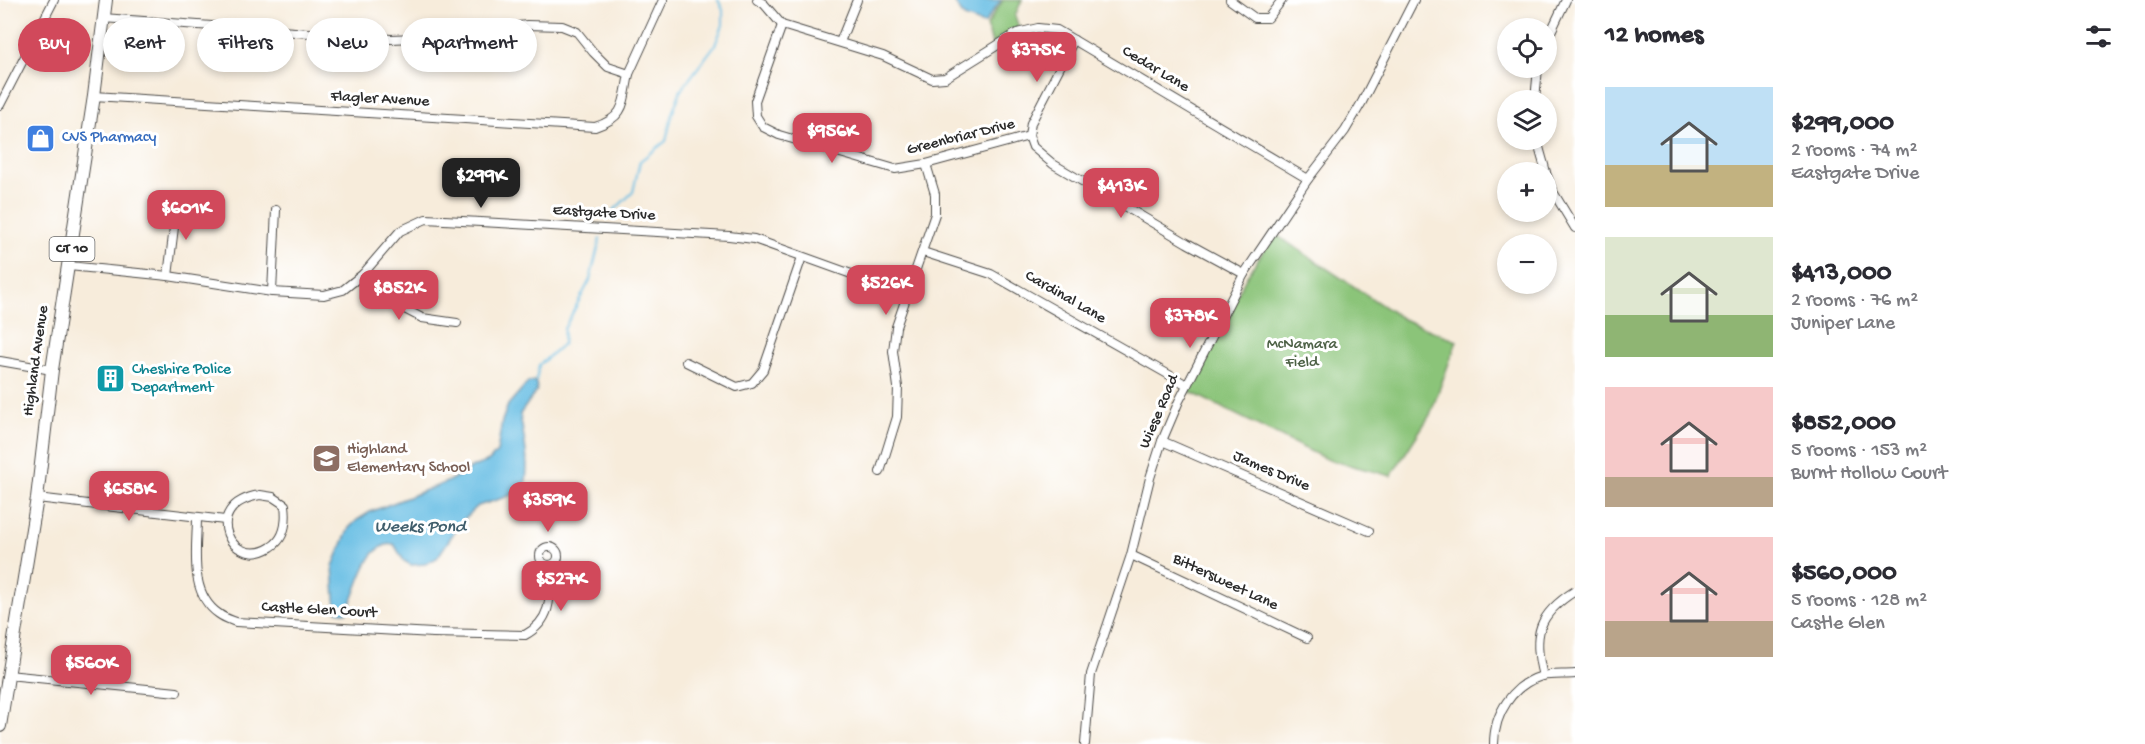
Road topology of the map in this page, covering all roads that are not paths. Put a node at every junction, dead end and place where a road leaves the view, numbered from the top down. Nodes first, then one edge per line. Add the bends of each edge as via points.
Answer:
1 (54, 0) edge
2 (106, 0) edge
3 (663, 0) edge
4 (757, 0) edge
5 (857, 0) edge
6 (1230, 0) edge
7 (1282, 0) edge
8 (1566, 0) edge
9 (1411, 1) edge
10 (103, 18) joint
11 (1557, 19) edge
12 (185, 24) edge
13 (782, 25) junction
14 (1074, 40) junction
15 (840, 42) junction
16 (629, 74) junction
17 (94, 96) junction
18 (0, 105) edge
19 (1029, 136) junction
20 (926, 164) junction
21 (1308, 179) junction
22 (1557, 198) edge
23 (177, 203) dead end
24 (276, 210) dead end
25 (1575, 228) edge
26 (922, 252) junction
27 (802, 257) junction
28 (69, 266) junction
29 (363, 274) junction
30 (1244, 274) junction
31 (168, 276) junction
32 (272, 292) junction
33 (907, 294) junction
34 (457, 323) dead end
35 (0, 361) edge
36 (686, 363) dead end
37 (51, 370) junction
38 (1187, 385) junction
39 (1162, 441) junction
40 (880, 472) dead end
41 (37, 498) junction
42 (197, 517) junction
43 (225, 520) junction
44 (1369, 531) dead end
45 (1131, 555) junction
46 (550, 565) dead end
47 (1575, 591) edge
48 (1307, 638) dead end
49 (1575, 674) edge
50 (8, 675) junction
51 (1544, 676) junction
52 (177, 692) dead end
53 (0, 726) edge
54 (1085, 744) edge
55 (1494, 744) edge

1 - 18 street
2 - 10 highway, Highland Avenue / CT 10
3 - 16 street
4 - 13 street
5 - 15 street
6 - 7 street via 1255,18 1268,18
8 - 11 street
9 - 21 street, Wiese Road via 1362,102
10 - 17 highway, Highland Avenue / CT 10
12 - 16 street via 391,39 527,25 562,26 578,32 608,67
13 - 15 street, Cedar Lane
13 - 20 street, Greenbriar Drive via 755,101 756,116 763,127 895,169
14 - 15 street, Cedar Lane via 1057,30 1038,28 1017,33 945,78 932,79 883,56
14 - 19 street via 1031,123
14 - 21 street, Cedar Lane
16 - 17 street, Flagler Avenue via 622,108 612,122 595,127
17 - 28 highway, Highland Avenue / CT 10
19 - 20 street, Greenbriar Drive
19 - 30 street via 1033,147 1053,164
20 - 26 street via 935,194 935,214
21 - 30 street, Wiese Road
22 - 25 street
23 - 31 street
24 - 32 street
26 - 33 street
26 - 38 street, Cardinal Lane via 991,274
27 - 29 street, Eastgate Drive via 754,239 729,236 426,219 400,231
27 - 33 street, Eastgate Drive
27 - 36 street via 763,370 752,383 737,387
28 - 31 street, Eastgate Drive
28 - 37 highway, Highland Avenue / CT 10
29 - 32 street, Eastgate Drive via 343,290 324,295
29 - 34 street via 393,303 412,313
30 - 38 street, Wiese Road
31 - 32 street, Eastgate Drive
33 - 40 street via 893,351 897,417
35 - 37 street
37 - 41 highway, Highland Avenue / CT 10
38 - 39 street, Wiese Road
39 - 44 street, James Drive
39 - 45 street, Wiese Road
41 - 42 street
41 - 50 highway, Highland Avenue / CT 10
42 - 43 street
42 - 46 street, Castle Glen Court via 197,577 203,596 219,614 236,622 525,635 546,616 551,600
43 - 43 street via 231,542 251,553 262,552 280,538 286,522 285,505 273,497 247,497 229,510
45 - 48 street, Bittersweet Lane
45 - 54 street, Wiese Road via 1091,674
47 - 51 street via 1550,610 1541,625 1538,634
49 - 51 street
50 - 52 street
50 - 53 highway, Highland Avenue / CT 10
51 - 55 street via 1530,681 1506,702 1497,721

